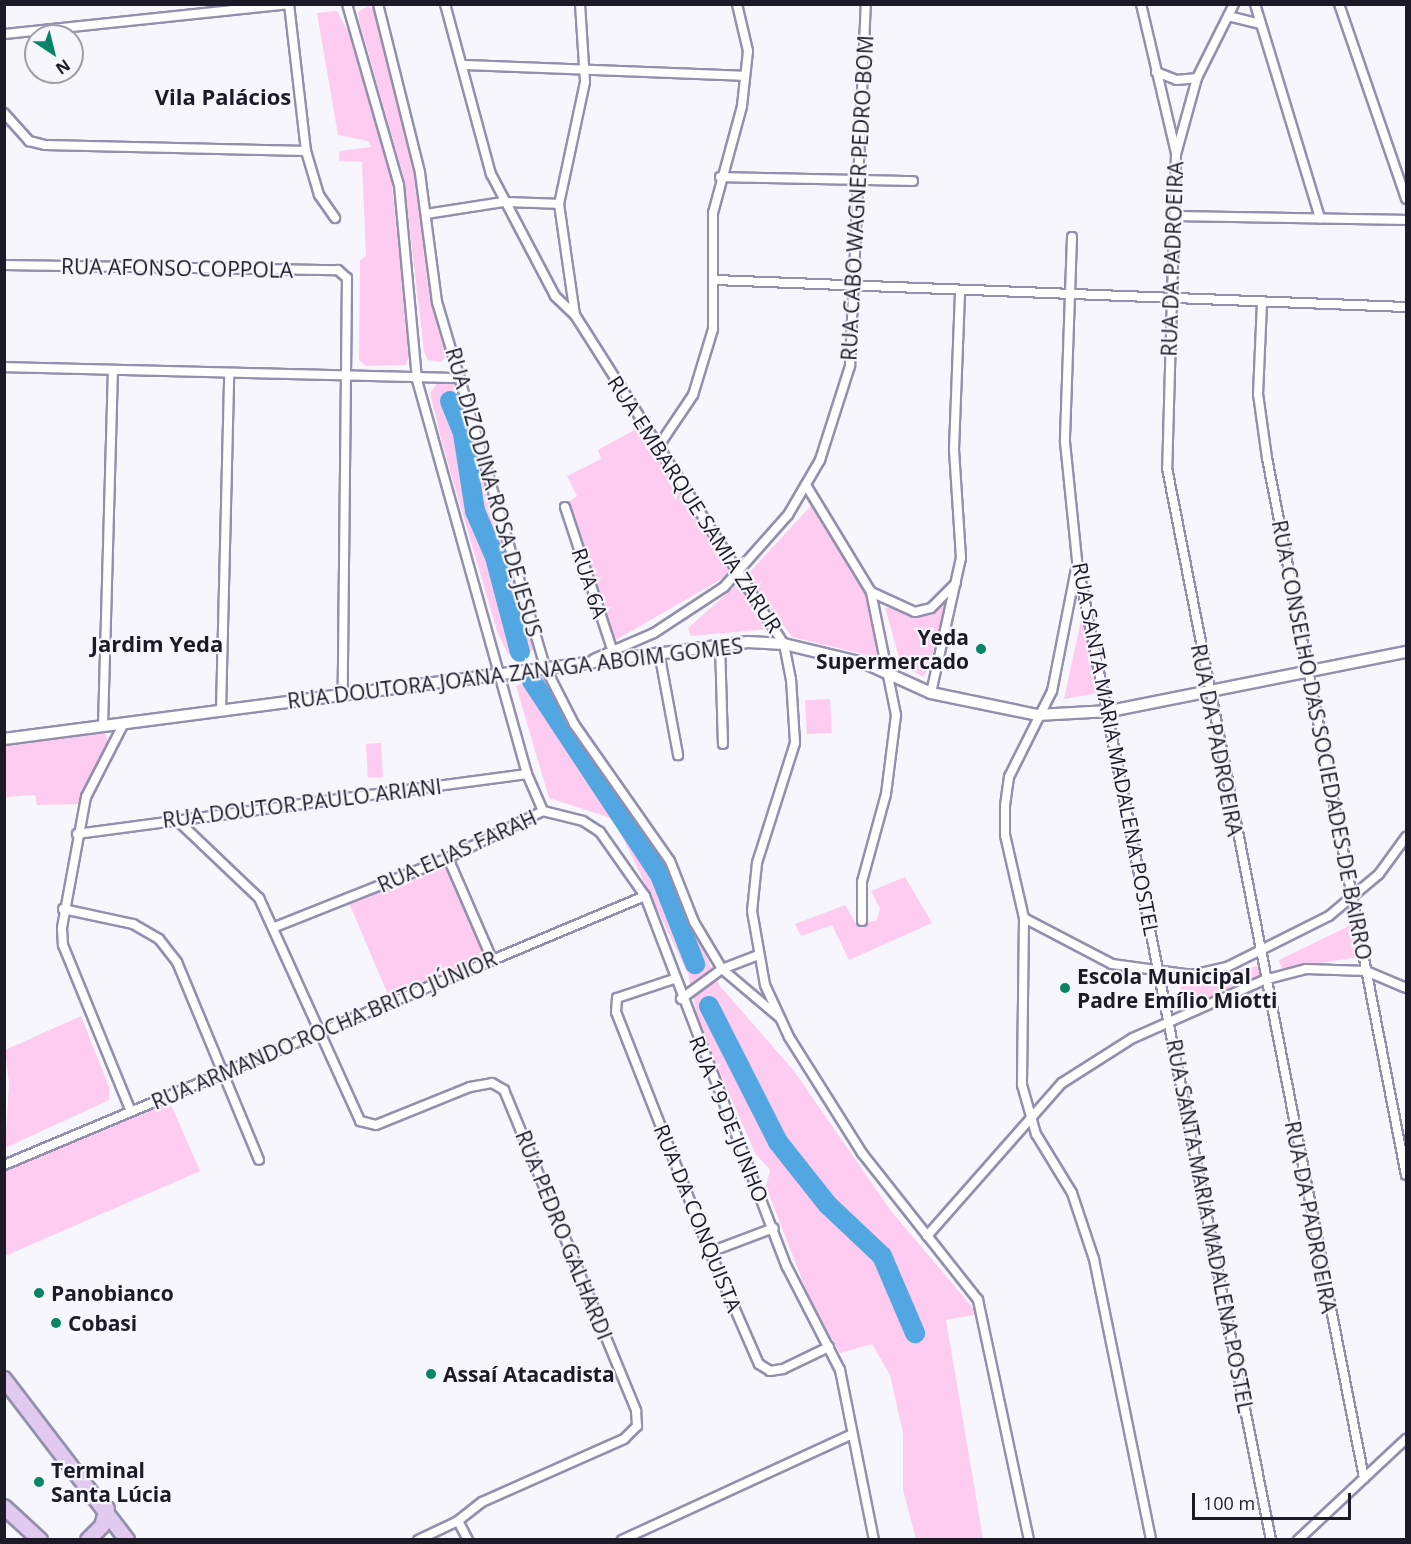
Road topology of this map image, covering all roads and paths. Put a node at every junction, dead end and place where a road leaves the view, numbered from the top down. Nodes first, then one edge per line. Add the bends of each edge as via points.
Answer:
1 (288, 4) edge
2 (347, 4) edge
3 (378, 4) edge
4 (445, 4) edge
5 (580, 4) edge
6 (737, 4) edge
7 (866, 4) edge
8 (1141, 4) edge
9 (1234, 4) edge
10 (1256, 4) edge
11 (1340, 4) edge
12 (268, 6) edge
13 (1228, 16) junction
14 (1261, 24) junction
15 (4, 34) edge
16 (463, 65) junction
17 (585, 71) junction
18 (1156, 72) junction
19 (745, 76) junction
20 (1197, 78) junction
21 (4, 114) edge
22 (306, 151) junction
23 (1176, 154) junction
24 (720, 177) junction
25 (913, 182) dead end
26 (860, 183) junction
27 (1407, 199) edge
28 (503, 202) junction
29 (559, 204) junction
30 (426, 214) junction
31 (1178, 216) junction
32 (335, 218) dead end
33 (1320, 218) junction
34 (1407, 220) edge
35 (1072, 237) dead end
36 (4, 265) edge
37 (715, 280) junction
38 (858, 289) junction
39 (960, 290) junction
40 (1070, 294) junction
41 (1172, 298) junction
42 (1262, 303) junction
43 (1407, 307) edge
44 (576, 318) junction
45 (4, 367) edge
46 (113, 370) junction
47 (229, 373) junction
48 (348, 376) junction
49 (460, 378) junction
50 (417, 380) junction
51 (660, 444) junction
52 (806, 485) junction
53 (565, 507) dead end
54 (1077, 561) junction
55 (740, 571) junction
56 (958, 580) junction
57 (871, 592) junction
58 (720, 644) junction
59 (784, 644) junction
60 (659, 652) junction
61 (1407, 652) edge
62 (614, 656) junction
63 (545, 667) junction
64 (1310, 670) junction
65 (502, 673) junction
66 (890, 674) junction
67 (1208, 691) junction
68 (931, 693) junction
69 (343, 694) junction
70 (221, 710) junction
71 (1110, 711) junction
72 (1037, 715) junction
73 (123, 723) junction
74 (103, 726) junction
75 (4, 739) edge
76 (723, 744) dead end
77 (678, 755) dead end
78 (527, 774) junction
79 (543, 811) junction
80 (176, 819) junction
81 (77, 834) junction
82 (1407, 837) edge
83 (448, 858) junction
84 (627, 864) joint
85 (645, 896) junction
86 (1350, 899) junction
87 (63, 909) junction
88 (1024, 918) junction
89 (862, 921) dead end
90 (275, 927) junction
91 (1258, 952) junction
92 (758, 955) junction
93 (492, 959) junction
94 (722, 969) junction
95 (1366, 971) junction
96 (1160, 974) junction
97 (674, 979) junction
98 (1264, 980) junction
99 (1407, 988) edge
100 (681, 999) junction
101 (781, 1019) junction
102 (1170, 1022) junction
103 (316, 1032) junction
104 (224, 1071) junction
105 (131, 1112) junction
106 (1032, 1116) junction
107 (259, 1160) dead end
108 (4, 1165) edge
109 (1407, 1175) edge
110 (774, 1228) junction
111 (927, 1236) junction
112 (710, 1252) junction
113 (829, 1347) junction
114 (4, 1379) edge
115 (852, 1434) junction
116 (1407, 1439) edge
117 (1364, 1478) junction
118 (4, 1507) edge
119 (107, 1509) junction
120 (458, 1521) junction
121 (40, 1539) edge
122 (88, 1539) edge
123 (127, 1539) edge
124 (418, 1539) edge
125 (468, 1539) edge
126 (622, 1539) edge
127 (874, 1539) edge
128 (1029, 1539) edge
129 (1151, 1539) edge
130 (1270, 1539) edge
131 (1298, 1539) edge

1 - 12 street
1 - 22 street
2 - 50 street via 399,185
3 - 30 street, RUA DIZODINA ROSA DE JESUS
4 - 16 street
5 - 17 street
6 - 19 street via 748,51
7 - 26 street, RUA CABO WAGNER PEDRO BOM
8 - 18 street
9 - 13 street, RUA DA PADROEIRA
10 - 14 street
11 - 27 street
12 - 15 street
13 - 14 street
13 - 20 street, RUA DA PADROEIRA
14 - 33 street
16 - 17 street
16 - 28 street
17 - 19 street
17 - 29 street
18 - 20 street via 1177,80
18 - 23 street
19 - 24 street via 742,106
20 - 23 street, RUA DA PADROEIRA
21 - 22 street via 28,141 45,145
22 - 32 street via 319,195
23 - 31 street, RUA DA PADROEIRA
24 - 26 street
24 - 37 street via 712,236
25 - 26 street
26 - 38 street, RUA CABO WAGNER PEDRO BOM
28 - 29 street
28 - 30 street
28 - 44 street via 555,296
29 - 44 street
30 - 49 street, RUA DIZODINA ROSA DE JESUS via 437,302
31 - 33 street
31 - 41 street, RUA DA PADROEIRA
33 - 34 street
35 - 40 street, RUA SANTA MARIA MADALENA POSTEL
36 - 48 street, RUA AFONSO COPPOLA via 338,270 346,278
37 - 38 street
37 - 51 street via 706,361 680,420
38 - 39 street
38 - 52 street, RUA CABO WAGNER PEDRO BOM via 848,383
39 - 40 street
39 - 56 street via 954,449
40 - 41 street
40 - 54 street, RUA SANTA MARIA MADALENA POSTEL via 1065,442
41 - 42 street
41 - 67 street, RUA DA PADROEIRA via 1167,468
42 - 43 street
42 - 64 street, RUA CONSELHO DAS SOCIEDADES DE BAIRRO via 1259,403
44 - 51 street, RUA EMBARQUE SAMIA ZARUR
45 - 46 street
46 - 47 street
46 - 74 street
47 - 48 street
47 - 70 street
48 - 50 street
48 - 69 street
49 - 50 street
49 - 63 street, RUA DIZODINA ROSA DE JESUS
50 - 65 street
51 - 55 street, RUA EMBARQUE SAMIA ZARUR
52 - 55 street, RUA CABO WAGNER PEDRO BOM
52 - 57 street
53 - 62 street, RUA 6A
54 - 71 street, RUA SANTA MARIA MADALENA POSTEL
54 - 72 street via 1060,664
55 - 59 street, RUA EMBARQUE SAMIA ZARUR
55 - 62 street, RUA CABO WAGNER PEDRO BOM via 700,605
56 - 57 street via 938,604 915,612
56 - 68 street
57 - 66 street
58 - 59 street, RUA DOUTORA JOANA ZANAGA ABOIM GOMES
58 - 60 street, RUA DOUTORA JOANA ZANAGA ABOIM GOMES
58 - 76 street
59 - 66 street, RUA DOUTORA JOANA ZANAGA ABOIM GOMES
59 - 92 street, RUA EMBARQUE SAMIA ZARUR via 795,743 757,863 754,941
60 - 62 street, RUA DOUTORA JOANA ZANAGA ABOIM GOMES
60 - 77 street
61 - 64 street, RUA DOUTORA JOANA ZANAGA ABOIM GOMES
62 - 63 street, RUA DOUTORA JOANA ZANAGA ABOIM GOMES
63 - 65 street, RUA DOUTORA JOANA ZANAGA ABOIM GOMES
63 - 94 street, RUA DIZODINA ROSA DE JESUS via 574,724 670,861 694,922
64 - 67 street, RUA DOUTORA JOANA ZANAGA ABOIM GOMES
64 - 86 street, RUA CONSELHO DAS SOCIEDADES DE BAIRRO
65 - 69 street, RUA DOUTORA JOANA ZANAGA ABOIM GOMES
65 - 78 street
66 - 68 street, RUA DOUTORA JOANA ZANAGA ABOIM GOMES
66 - 89 street via 895,739 862,882
67 - 71 street, RUA DOUTORA JOANA ZANAGA ABOIM GOMES
67 - 91 street, RUA DA PADROEIRA
68 - 72 street, RUA DOUTORA JOANA ZANAGA ABOIM GOMES
69 - 70 street, RUA DOUTORA JOANA ZANAGA ABOIM GOMES
70 - 73 street, RUA DOUTORA JOANA ZANAGA ABOIM GOMES
71 - 72 street, RUA DOUTORA JOANA ZANAGA ABOIM GOMES
71 - 96 street, RUA SANTA MARIA MADALENA POSTEL
72 - 88 street via 1009,777 1005,806 1005,835
73 - 74 street, RUA DOUTORA JOANA ZANAGA ABOIM GOMES
73 - 81 street via 86,797
74 - 75 street, RUA DOUTORA JOANA ZANAGA ABOIM GOMES
78 - 79 street
78 - 80 street, RUA DOUTOR PAULO ARIANI
79 - 83 street, RUA ELIAS FARAH
79 - 84 street, RUA ELIAS FARAH via 594,826
80 - 81 street, RUA DOUTOR PAULO ARIANI
80 - 90 street via 247,883
81 - 87 street
82 - 86 street via 1394,858
83 - 90 street, RUA ELIAS FARAH
83 - 93 street
84 - 85 street, RUA 19 DE JUNHO
85 - 93 street, RUA ARMANDO ROCHA BRITO JÚNIOR
85 - 97 street, RUA 19 DE JUNHO
86 - 91 street via 1302,933
86 - 95 street, RUA CONSELHO DAS SOCIEDADES DE BAIRRO
87 - 104 street via 113,916 159,939 188,982
87 - 105 street via 63,945
88 - 96 street via 1101,960
88 - 106 street via 1022,1085
90 - 103 street
91 - 96 street via 1192,975
91 - 98 street, RUA DA PADROEIRA
92 - 94 street
92 - 101 street, RUA EMBARQUE SAMIA ZARUR
93 - 103 street, RUA ARMANDO ROCHA BRITO JÚNIOR
94 - 100 street
94 - 101 street, RUA DIZODINA ROSA DE JESUS
95 - 98 street via 1306,969
95 - 99 street
95 - 109 street, RUA CONSELHO DAS SOCIEDADES DE BAIRRO
96 - 102 street, RUA SANTA MARIA MADALENA POSTEL
97 - 100 street, RUA 19 DE JUNHO
97 - 112 street, RUA DA CONQUISTA via 617,998 616,1012
98 - 102 street
98 - 117 street, RUA DA PADROEIRA
100 - 110 street, RUA 19 DE JUNHO
101 - 111 street via 862,1153
102 - 106 street via 1079,1072
102 - 130 street, RUA SANTA MARIA MADALENA POSTEL
103 - 104 street, RUA ARMANDO ROCHA BRITO JÚNIOR
103 - 120 street, RUA PEDRO GALHARDI via 360,1121 376,1125 470,1087 492,1083 504,1090 638,1419 624,1440 482,1502
104 - 105 street, RUA ARMANDO ROCHA BRITO JÚNIOR
104 - 107 street
105 - 108 street, RUA ARMANDO ROCHA BRITO JÚNIOR
106 - 111 street
106 - 129 street via 1036,1134 1072,1193 1094,1258
110 - 112 street
110 - 113 street, RUA 19 DE JUNHO via 787,1267
111 - 128 street via 967,1282 985,1316
112 - 113 street, RUA DA CONQUISTA via 759,1364 770,1371 783,1368
113 - 115 street, RUA 19 DE JUNHO via 840,1370
114 - 119 main road
115 - 126 street
115 - 127 street, RUA 19 DE JUNHO
116 - 117 street
117 - 131 street
118 - 121 main road
119 - 122 main road via 102,1526
119 - 123 main road
120 - 124 street, RUA PEDRO GALHARDI
120 - 125 street

